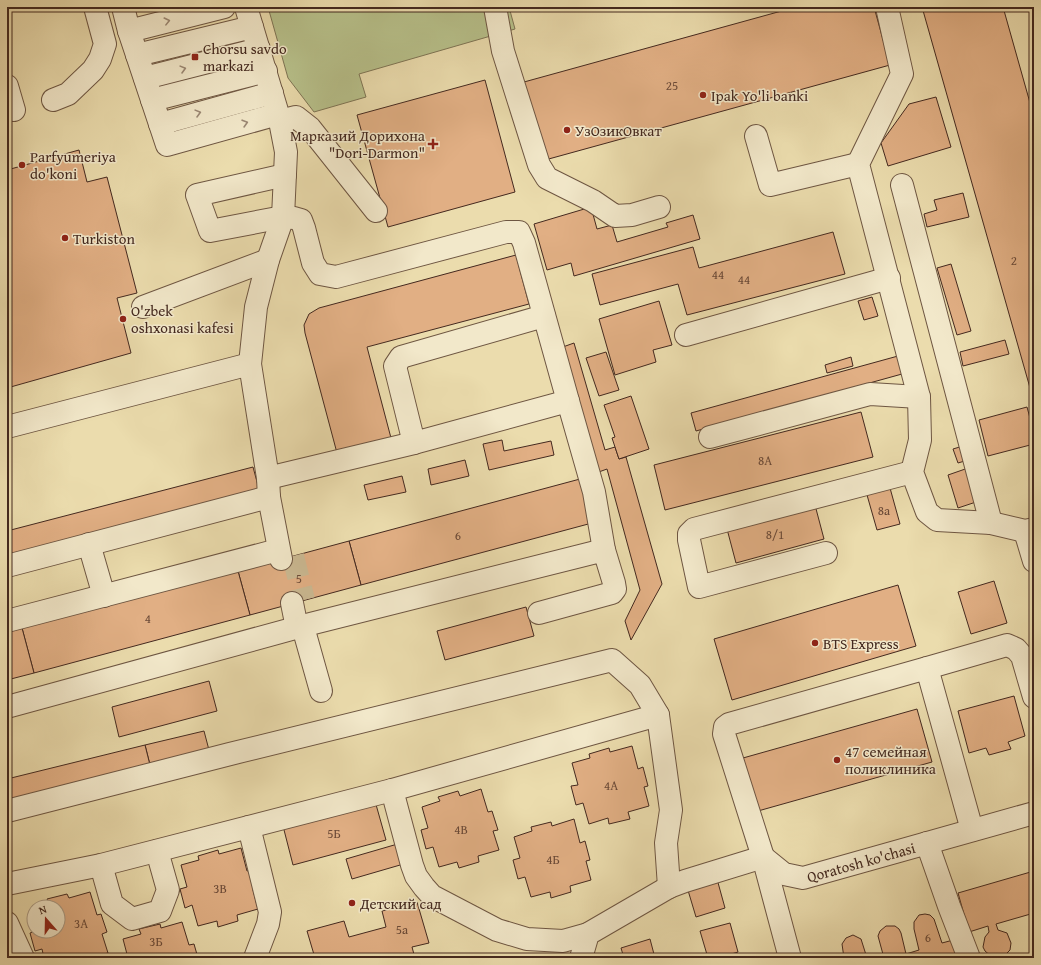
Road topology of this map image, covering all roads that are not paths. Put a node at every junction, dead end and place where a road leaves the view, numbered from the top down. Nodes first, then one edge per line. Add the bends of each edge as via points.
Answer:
1 (95, 7) edge
2 (123, 7) edge
3 (224, 7) edge
4 (495, 7) edge
5 (887, 7) edge
6 (249, 17) edge
7 (129, 31) junction
8 (259, 49) junction
9 (137, 55) junction
10 (266, 72) junction
11 (145, 78) junction
12 (7, 86) edge
13 (53, 100) dead end
14 (152, 100) junction
15 (277, 109) junction
16 (14, 110) dead end
17 (756, 136) dead end
18 (858, 164) junction
19 (285, 175) junction
20 (902, 186) dead end
21 (659, 207) dead end
22 (376, 211) dead end
23 (283, 217) junction
24 (268, 260) junction
25 (889, 278) junction
26 (143, 307) dead end
27 (544, 316) junction
28 (686, 335) dead end
29 (250, 364) junction
30 (919, 397) junction
31 (568, 401) junction
32 (7, 427) edge
33 (710, 437) dead end
34 (414, 443) junction
35 (912, 472) junction
36 (268, 487) junction
37 (991, 523) junction
38 (1029, 530) edge
39 (89, 544) junction
40 (604, 550) junction
41 (826, 553) dead end
42 (1034, 561) edge
43 (7, 566) edge
44 (104, 596) junction
45 (298, 602) tunnel mouth
46 (539, 613) dead end
47 (7, 621) edge
48 (304, 626) junction
49 (927, 668) junction
50 (322, 691) dead end
51 (1034, 697) edge
52 (7, 707) edge
53 (658, 715) junction
54 (392, 790) junction
55 (7, 811) edge
56 (1034, 813) edge
57 (249, 827) junction
58 (972, 830) junction
59 (927, 843) junction
60 (158, 851) junction
61 (763, 857) junction
62 (101, 865) junction
63 (7, 884) edge
64 (669, 887) junction
65 (7, 923) edge
66 (588, 934) junction
67 (566, 950) edge
68 (23, 958) edge
69 (255, 958) edge
70 (581, 958) edge
71 (790, 958) edge
72 (969, 958) edge

1 - 13 street via 105,44 100,59 93,70 68,94
2 - 7 street
7 -> 3 street
4 - 21 street via 503,51 539,165 547,178 586,197 614,216 632,215
5 - 18 street via 902,74
6 - 8 street
6 - 9 street
7 - 9 street
8 - 10 street
11 -> 8 street
9 - 11 street
10 - 14 street
10 - 15 street
11 - 14 street
12 - 16 street
14 -> 15 street via 167,145
15 - 19 street via 286,152
15 - 22 street via 296,117 310,128
17 - 18 street via 770,185
18 - 25 street
19 - 23 street
19 - 23 street via 197,195 210,231
20 - 37 street
23 - 24 street
23 - 27 street via 301,220 313,263 320,274 336,277 506,232 518,232 524,243
24 - 26 street
24 - 29 street via 256,307
25 - 28 street
25 - 30 street
27 - 31 street
27 - 34 street via 400,357 395,366
29 - 32 street
29 - 36 street
30 - 33 street via 870,394
30 - 35 street via 920,440
31 - 34 street
31 - 40 street via 594,492
34 - 36 street
35 - 37 street via 927,512 937,520
35 - 41 street via 694,530 688,534 699,587
36 - 39 street
36 - 44 street via 284,555
37 - 38 street
38 - 42 street
39 - 43 street
39 - 44 street
40 - 46 street via 614,583 615,589 612,593
40 - 48 street
44 - 47 street
45 - 48 street
48 - 50 street
48 - 52 street
49 - 51 street via 1007,645 1016,649 1022,656
49 - 58 street
49 - 61 street via 724,727 724,734
53 - 54 street
53 - 55 street via 640,685 612,660
53 - 64 street via 672,810 666,843
54 - 57 street
54 - 67 street via 416,876 432,896 497,930
56 - 58 street, Qoratosh ko'chasi
57 - 60 street
57 - 69 street via 270,912
58 - 59 street, Qoratosh ko'chasi
59 - 61 street, Qoratosh ko'chasi via 803,878 784,874
59 - 72 street
60 - 62 street
60 - 62 street via 168,890 160,912 132,919 112,904
61 - 64 street
61 - 71 street
62 - 63 street
64 - 66 street
65 - 68 street
66 - 67 street
66 - 70 street

